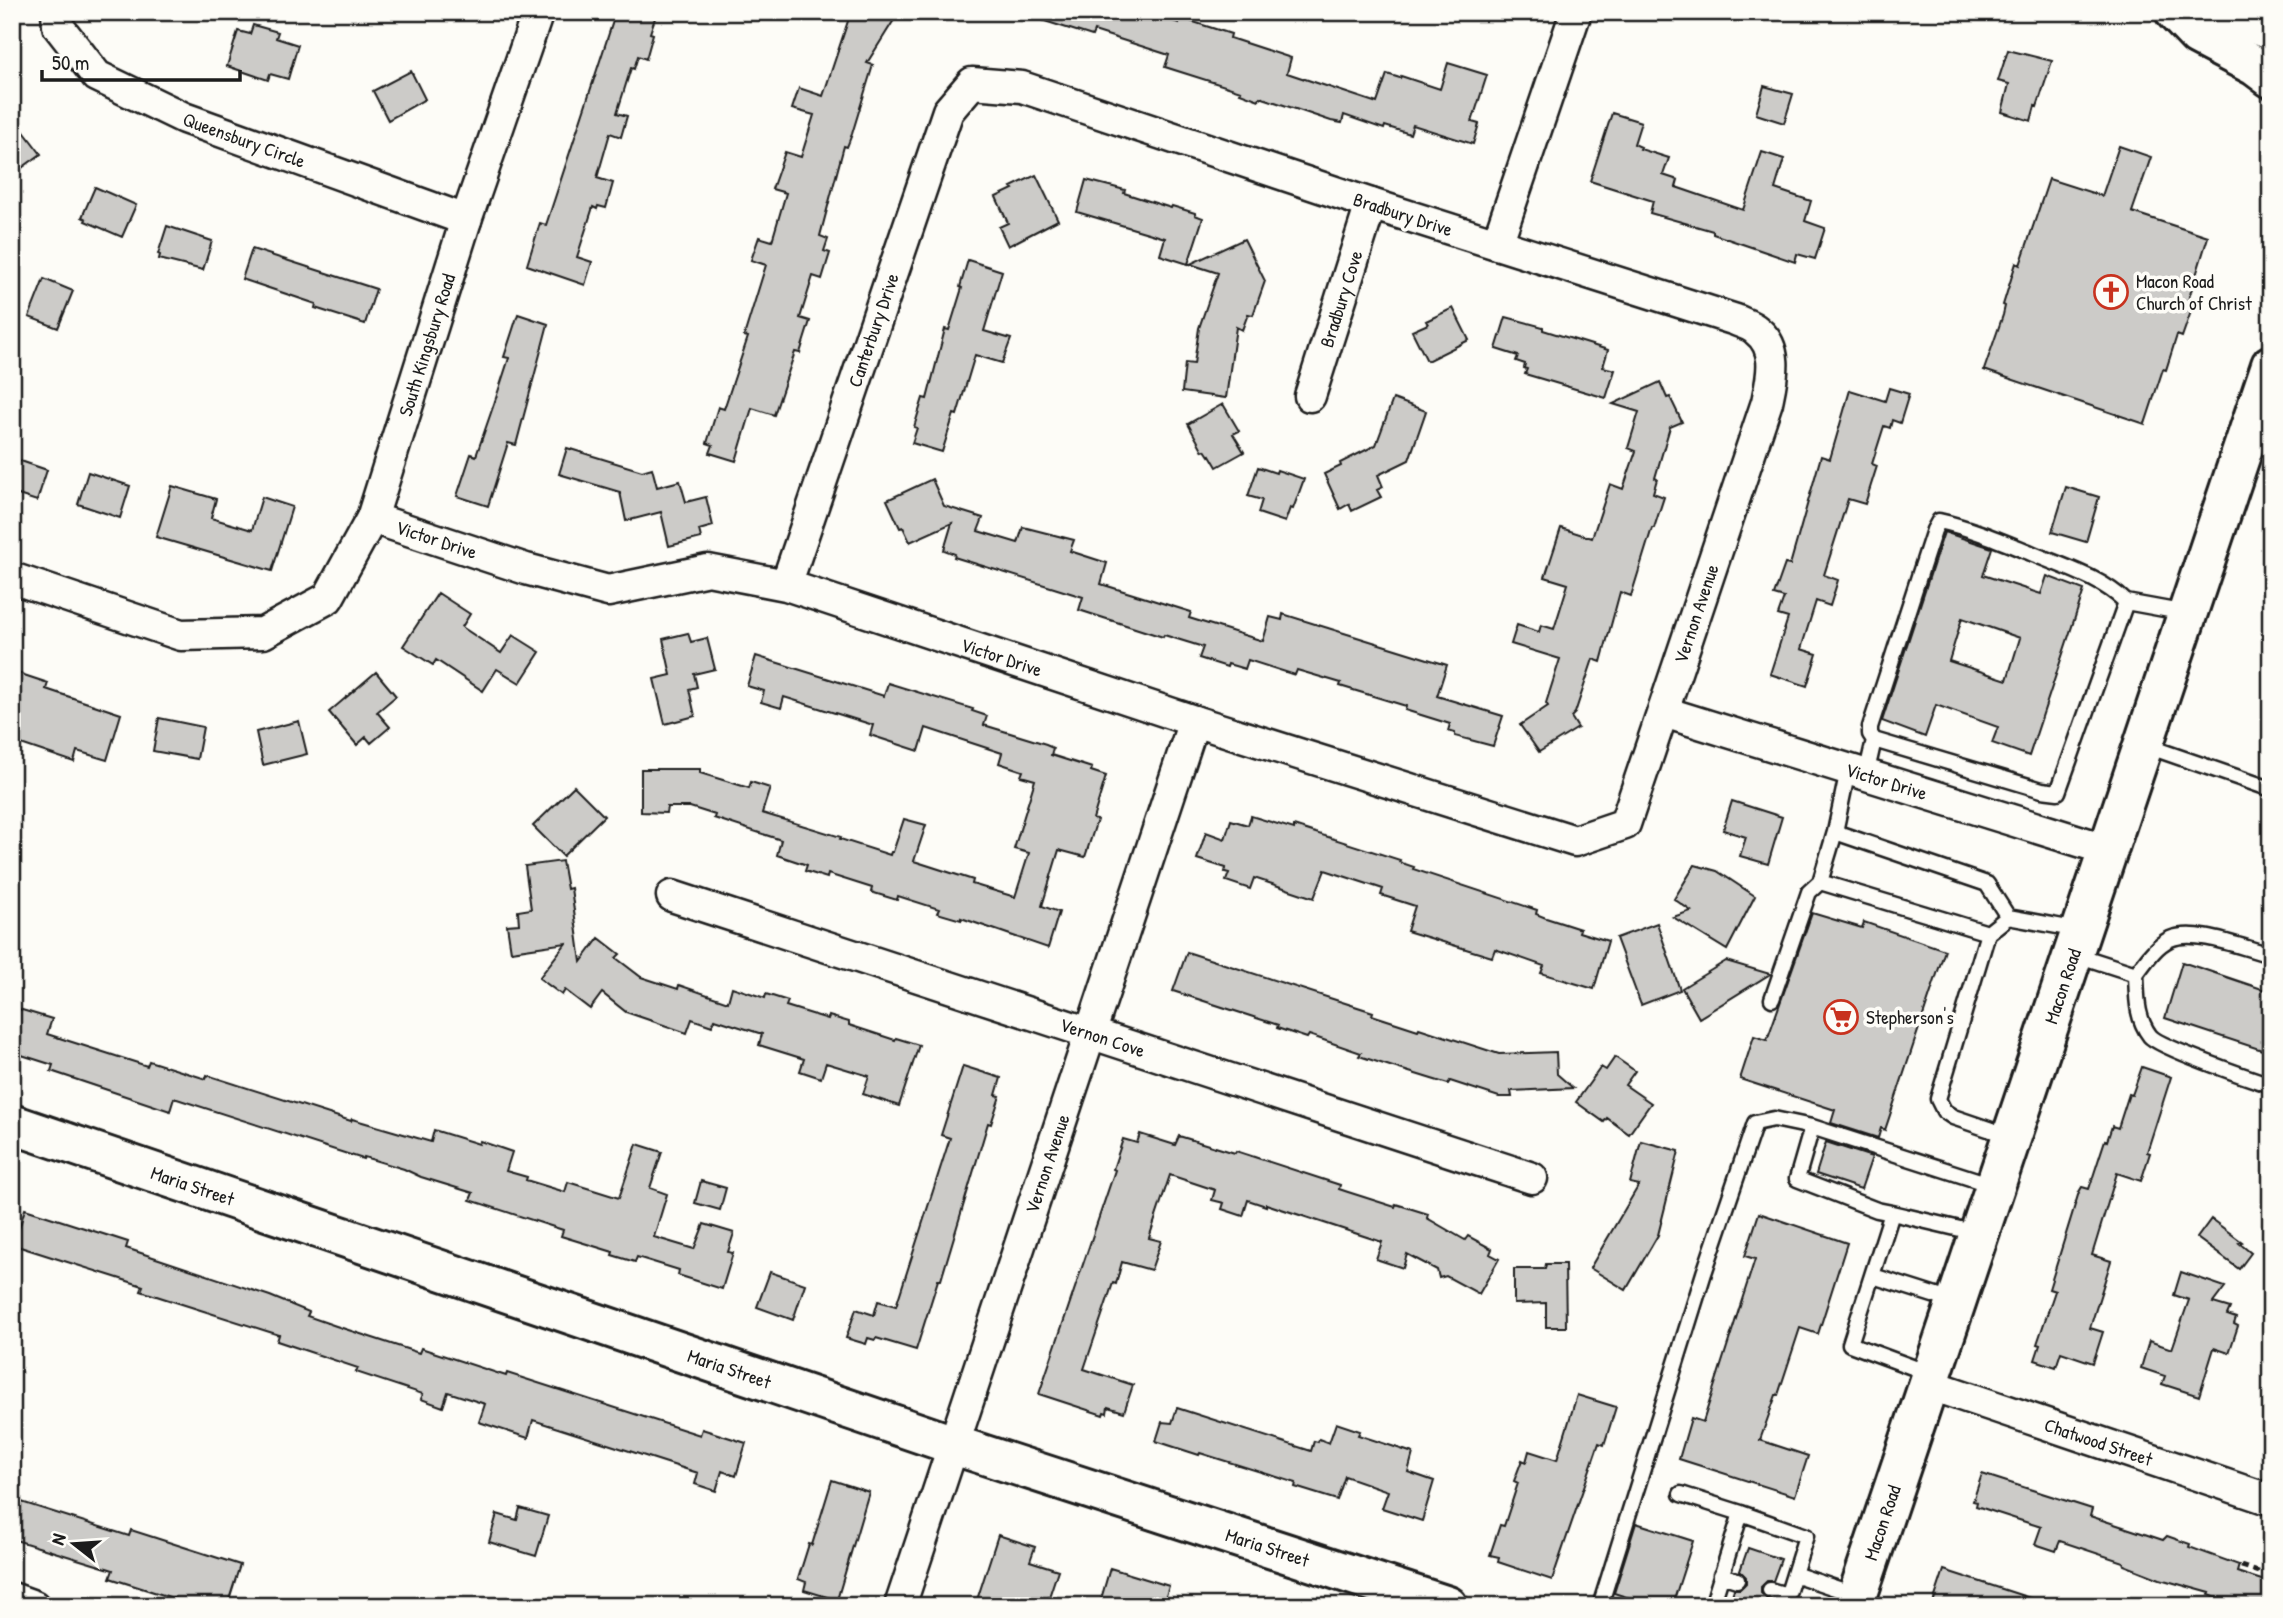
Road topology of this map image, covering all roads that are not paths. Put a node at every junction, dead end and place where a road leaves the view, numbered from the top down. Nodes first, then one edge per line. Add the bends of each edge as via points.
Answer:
1 (57, 12) edge
2 (538, 12) edge
3 (1576, 12) edge
4 (2175, 12) edge
5 (2219, 12) edge
6 (2271, 30) edge
7 (2271, 78) edge
8 (972, 83) joint
9 (1371, 204) junction
10 (466, 220) junction
11 (1497, 244) junction
12 (2271, 365) edge
13 (1310, 396) dead end
14 (1767, 402) joint
15 (372, 519) junction
16 (12, 578) edge
17 (786, 585) junction
18 (2126, 602) junction
19 (2187, 614) junction
20 (1664, 712) junction
21 (1194, 721) junction
22 (1874, 740) junction
23 (2143, 745) junction
24 (1857, 773) junction
25 (2271, 789) edge
26 (1625, 824) joint
27 (1835, 832) junction
28 (2108, 850) junction
29 (1820, 882) junction
30 (672, 896) dead end
31 (2008, 917) junction
32 (1988, 933) junction
33 (2077, 942) junction
34 (2271, 955) edge
35 (2136, 974) junction
36 (1772, 999) dead end
37 (1090, 1034) junction
38 (2271, 1085) edge
39 (12, 1124) edge
40 (1812, 1127) junction
41 (2011, 1136) junction
42 (1532, 1178) dead end
43 (1994, 1186) junction
44 (1892, 1213) junction
45 (1979, 1233) junction
46 (1873, 1276) junction
47 (1955, 1302) junction
48 (1929, 1379) junction
49 (954, 1445) junction
50 (2268, 1491) edge
51 (1681, 1494) dead end
52 (1741, 1513) junction
53 (1794, 1574) junction
54 (1721, 1575) junction
55 (1737, 1580) dead end
56 (1770, 1590) dead end
57 (12, 1598) edge
58 (1785, 1600) edge
59 (1856, 1601) edge
60 (1713, 1605) edge
61 (34, 1606) edge
62 (900, 1606) edge
63 (1448, 1606) edge
64 (1600, 1606) edge

1 - 10 street, Queensbury Circle via 58,26 97,76 184,118
2 - 10 street, South Kingsbury Road
3 - 11 street
4 - 7 street via 2198,36
5 - 6 street
8 - 9 street, Bradbury Drive via 1022,87
8 - 17 street, Canterbury Drive via 948,111
9 - 11 street, Bradbury Drive
9 - 13 street, Bradbury Cove
10 - 15 street, South Kingsbury Road
11 - 14 street, Bradbury Drive via 1756,330 1770,347 1773,373
12 - 19 street, Macon Road
14 - 20 street, Vernon Avenue
15 - 16 street, South Kingsbury Road via 328,598 260,633 181,635
15 - 17 street, Victor Drive via 608,591 708,570
17 - 21 street, Victor Drive
18 - 19 lane
18 - 22 lane via 2058,792
18 - 22 lane via 2113,589 2084,575 1939,521 1870,727
19 - 23 street, Macon Road
20 - 24 street, Victor Drive
20 - 26 street, Vernon Avenue
21 - 26 street, Victor Drive via 1575,841
21 - 37 street, Vernon Avenue
22 - 24 lane
23 - 25 lane
23 - 28 street, Macon Road
24 - 27 lane
24 - 28 street, Victor Drive
27 - 29 lane
27 - 31 lane via 1987,884
28 - 33 street, Macon Road
29 - 32 lane
29 - 36 lane via 1809,892
30 - 37 street, Vernon Cove
31 - 32 lane
31 - 33 lane
32 - 41 lane via 1938,1099 1953,1117
33 - 35 lane
33 - 41 street, Macon Road
34 - 35 lane via 2194,935 2169,939
35 - 38 lane via 2138,1013 2152,1039
37 - 42 street, Vernon Cove
37 - 49 street, Vernon Avenue
39 - 49 street, Maria Street
40 - 43 lane
40 - 44 lane via 1797,1179
40 - 64 lane via 1774,1119 1755,1123
41 - 43 street, Macon Road
43 - 45 street, Macon Road
44 - 45 lane
44 - 46 lane
45 - 47 street, Macon Road
46 - 47 lane
46 - 48 lane via 1850,1345
47 - 48 street, Macon Road
48 - 50 street, Chatwood Street
48 - 59 street, Macon Road
49 - 62 street, Vernon Avenue
49 - 63 street, Maria Street
51 - 52 lane
52 - 53 lane via 1806,1536
52 - 54 lane
53 - 58 lane
53 - 59 lane
54 - 55 lane
54 - 60 lane
56 - 58 lane
57 - 61 street

